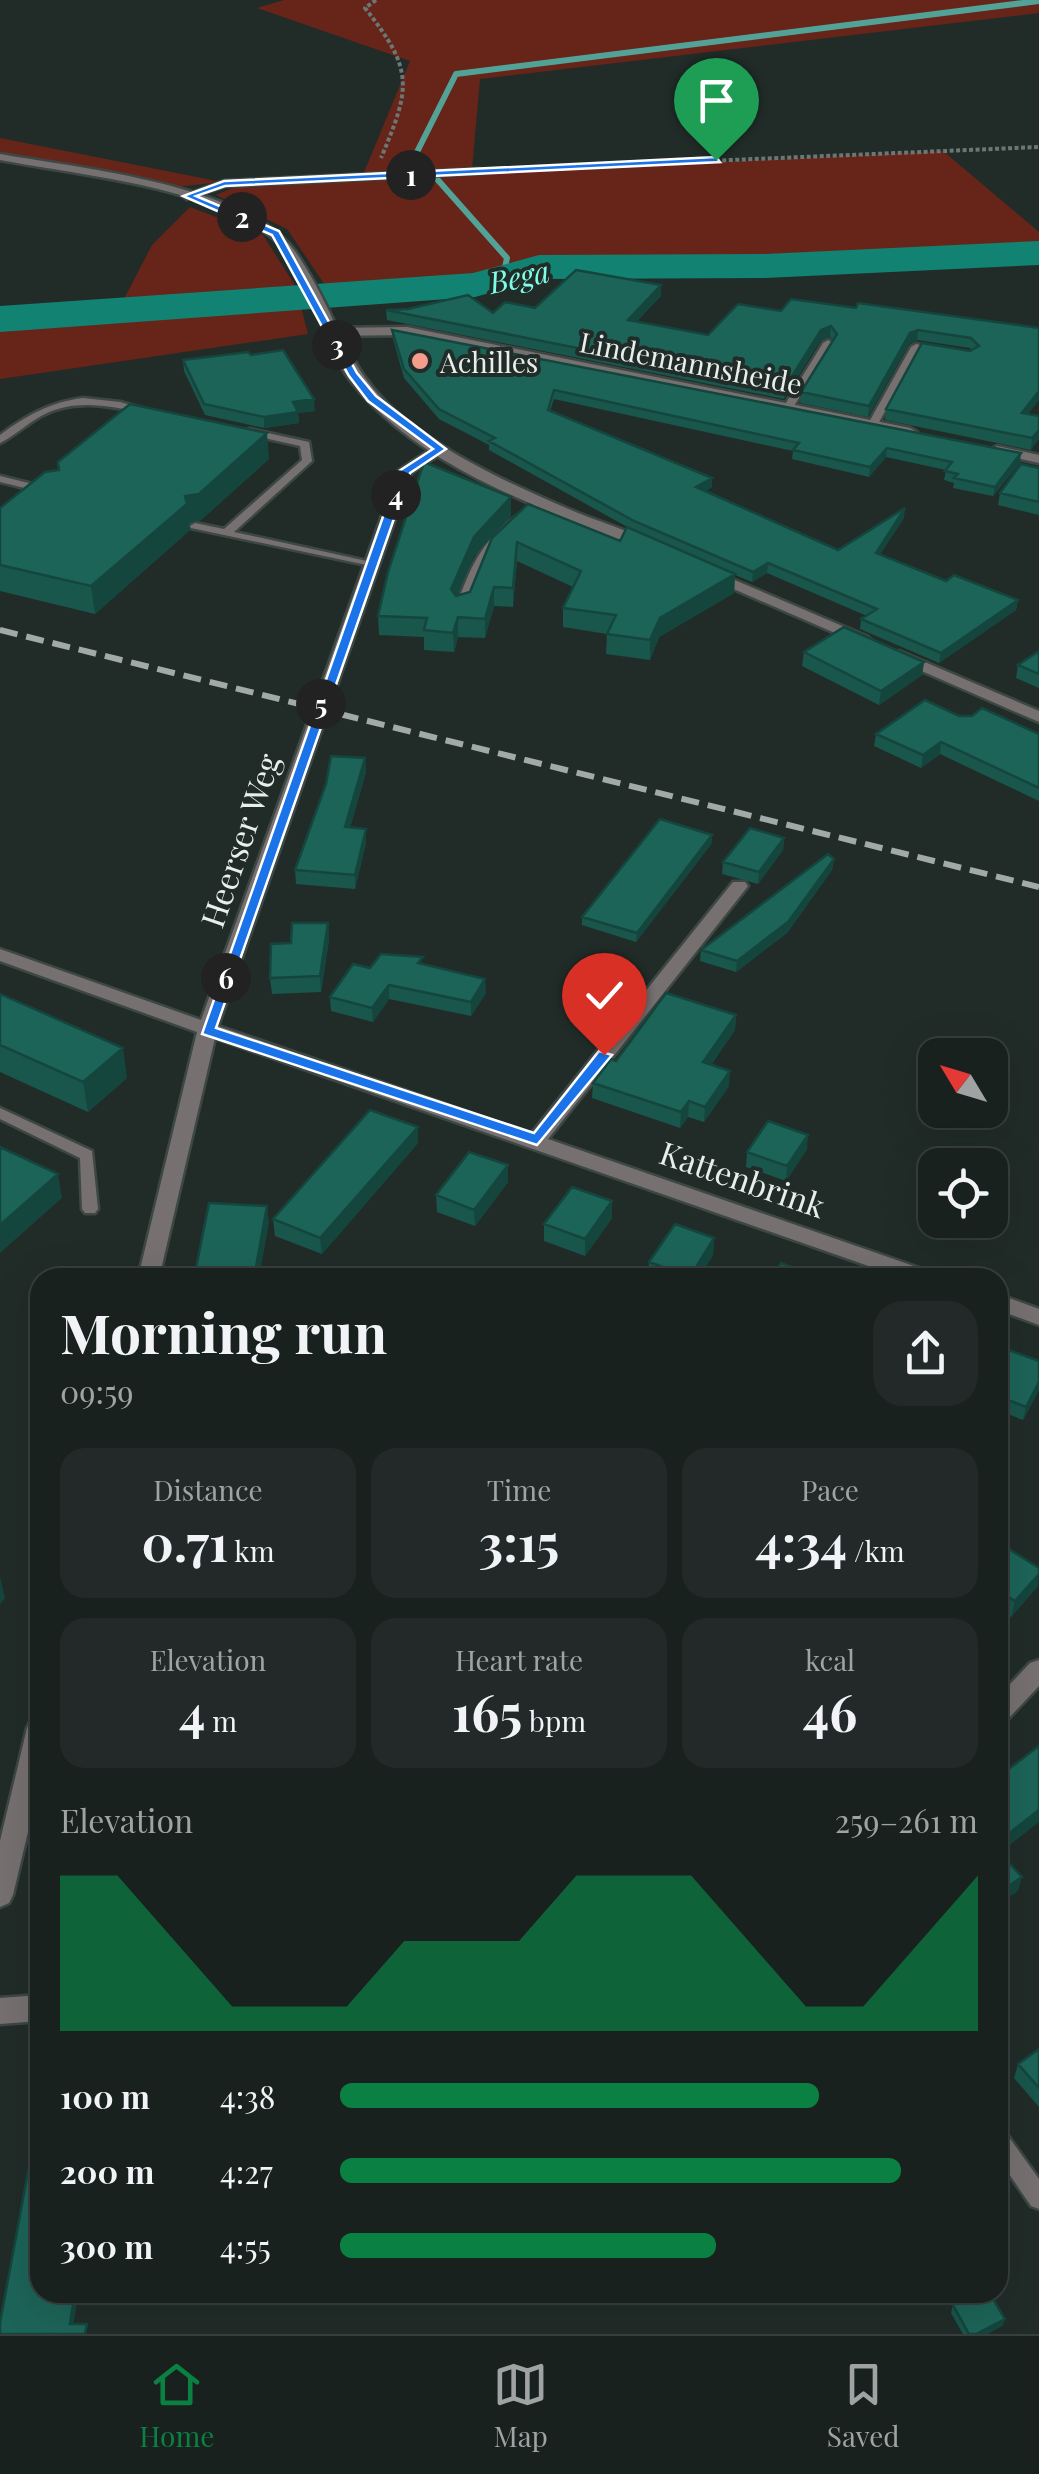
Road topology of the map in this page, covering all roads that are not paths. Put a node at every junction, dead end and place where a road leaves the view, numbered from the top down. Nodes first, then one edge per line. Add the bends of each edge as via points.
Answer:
1 (0, 157) edge
2 (479, 171) road end
3 (188, 196) junction
4 (327, 326) junction
5 (828, 342) edge
6 (951, 352) edge
7 (789, 406) junction
8 (159, 413) edge
9 (873, 424) junction
10 (232, 429) edge
11 (928, 436) edge
12 (0, 440) edge
13 (984, 448) edge
14 (440, 449) junction
15 (1039, 459) edge
16 (0, 480) edge
17 (56, 493) edge
18 (546, 502) junction
19 (195, 526) edge
20 (226, 533) junction
21 (656, 550) edge
22 (372, 565) junction
23 (692, 566) edge
24 (461, 610) edge
25 (1039, 717) edge
26 (739, 886) dead end
27 (0, 954) edge
28 (208, 1031) junction
29 (0, 1112) edge
30 (537, 1140) junction
31 (90, 1209) dead end
32 (150, 1268) edge
33 (899, 1268) edge
34 (1008, 1306) edge
35 (1039, 1317) edge
36 (1039, 1670) edge
37 (1008, 1703) edge
38 (30, 1770) edge
39 (0, 1895) edge
40 (30, 2009) edge
41 (0, 2011) edge
42 (1008, 2154) edge
43 (1039, 2198) edge

1 - 3 street
2 - 3 lane via 224,184
3 - 4 street via 276,234
4 - 7 street, Lindemannsheide via 407,332
4 - 14 street via 372,398
5 - 7 lane
6 - 9 lane via 916,347
7 - 9 street, Lindemannsheide
8 - 12 lane via 60,402
9 - 11 street, Lindemannsheide
10 - 20 lane via 306,444 307,461
13 - 15 street
14 - 18 street
14 - 22 street, Heerser Weg via 405,471
16 - 17 lane
18 - 21 street
18 - 24 lane via 482,550
19 - 20 lane
20 - 22 lane
22 - 28 street, Heerser Weg
23 - 25 street
26 - 30 street
27 - 28 street, Kattenbrink
28 - 30 street, Kattenbrink
28 - 32 street, Heerser Weg
29 - 31 lane via 87,1154
30 - 33 street, Kattenbrink
34 - 35 street
36 - 37 street
38 - 39 street
40 - 41 street
42 - 43 lane

